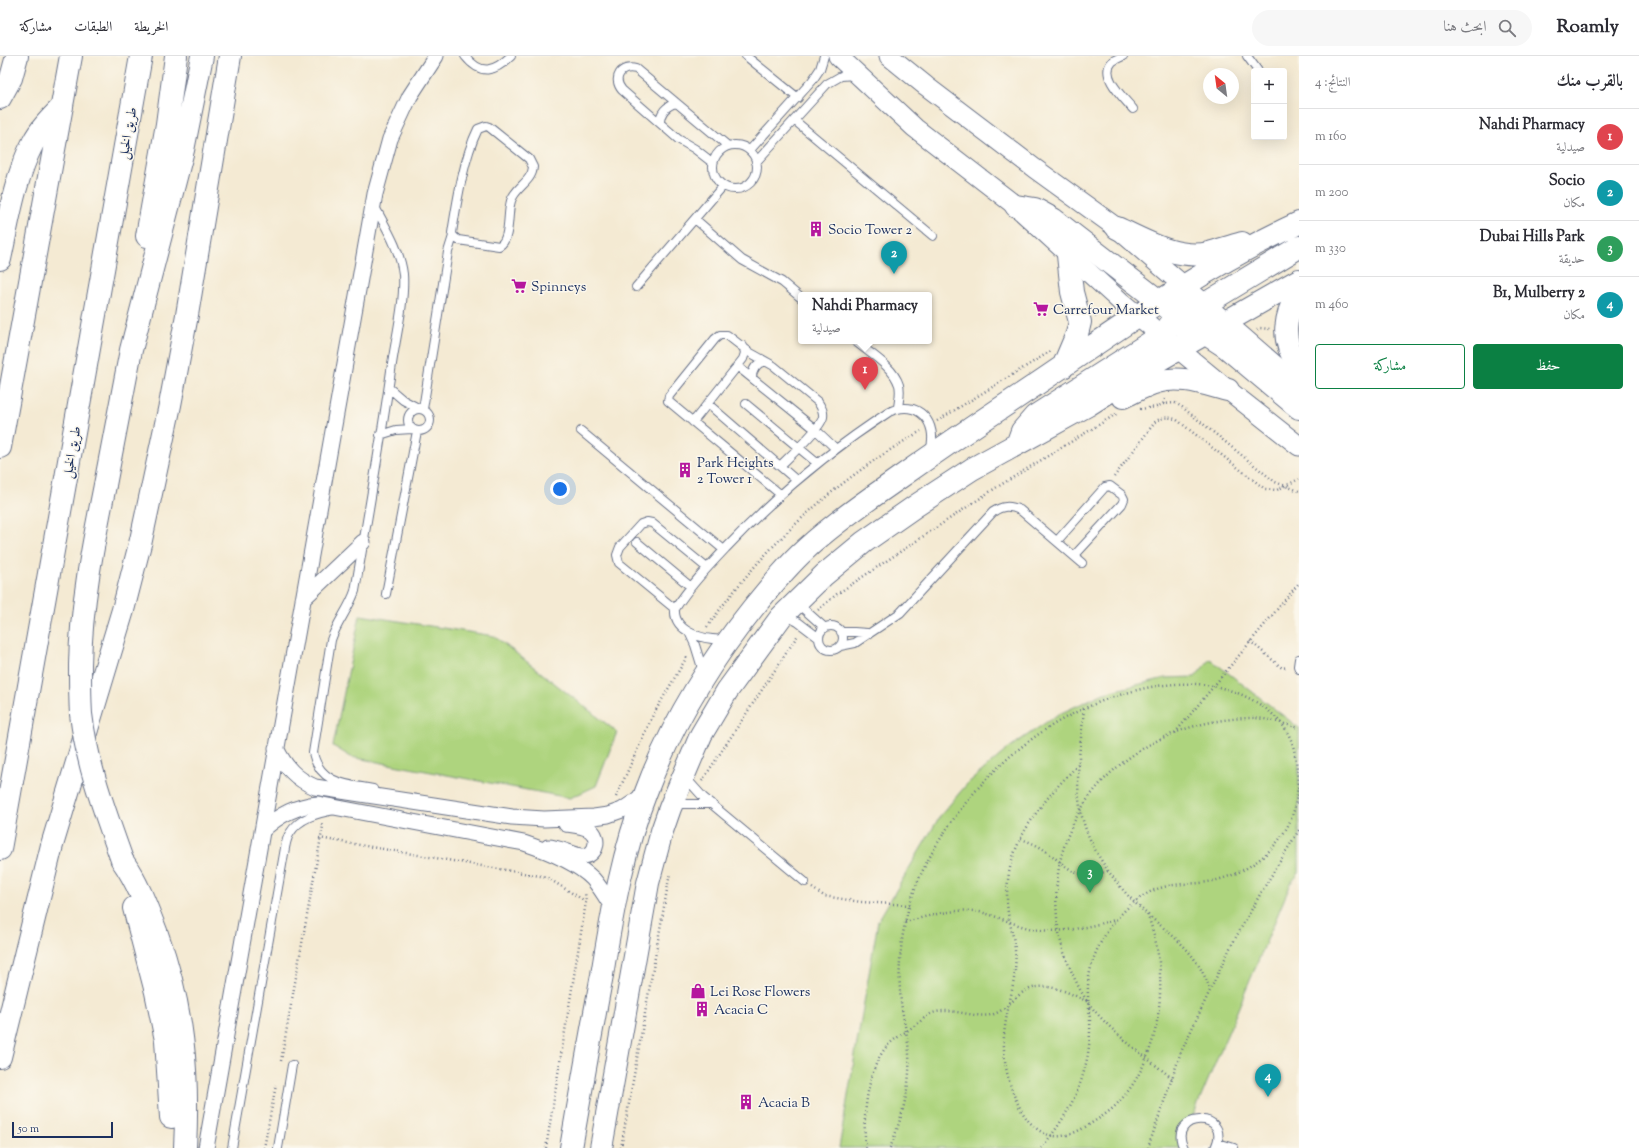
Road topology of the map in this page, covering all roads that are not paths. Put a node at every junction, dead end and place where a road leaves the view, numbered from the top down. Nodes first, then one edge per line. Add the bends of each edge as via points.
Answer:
1 (3, 56) edge
2 (17, 56) edge
3 (71, 56) edge
4 (141, 56) edge
5 (176, 56) edge
6 (202, 56) edge
7 (244, 56) edge
8 (436, 56) edge
9 (465, 56) edge
10 (511, 56) edge
11 (746, 56) edge
12 (824, 56) edge
13 (838, 56) edge
14 (889, 56) edge
15 (1123, 56) edge
16 (1247, 56) edge
17 (228, 66) edge
18 (1256, 68) edge
19 (860, 75) junction
20 (0, 76) edge
21 (0, 98) edge
22 (798, 98) junction
23 (676, 103) junction
24 (62, 107) junction
25 (1133, 109) dead end
26 (794, 120) junction
27 (660, 124) junction
28 (728, 146) junction
29 (750, 150) junction
30 (756, 162) junction
31 (713, 163) junction
32 (723, 186) junction
33 (374, 204) junction
34 (1016, 206) junction
35 (695, 219) junction
36 (1299, 223) edge
37 (1117, 228) junction
38 (1277, 233) junction
39 (453, 236) junction
40 (933, 236) dead end
41 (1299, 247) edge
42 (1068, 255) junction
43 (0, 259) edge
44 (1299, 280) edge
45 (636, 287) dead end
46 (1184, 287) junction
47 (1299, 289) edge
48 (798, 295) edge
49 (1139, 315) junction
50 (1179, 317) junction
51 (1225, 322) junction
52 (1206, 334) junction
53 (133, 342) junction
54 (859, 344) edge
55 (743, 346) junction
56 (1179, 349) junction
57 (764, 361) junction
58 (737, 366) junction
59 (1299, 366) edge
60 (1062, 367) junction
61 (752, 378) junction
62 (1299, 386) edge
63 (389, 388) junction
64 (1228, 390) junction
65 (708, 404) junction
66 (746, 404) dead end
67 (1088, 405) junction
68 (898, 407) junction
69 (1299, 408) edge
70 (421, 409) junction
71 (693, 422) junction
72 (815, 429) junction
73 (414, 430) junction
74 (581, 431) dead end
75 (380, 435) junction
76 (1018, 443) junction
77 (1299, 446) edge
78 (0, 447) edge
79 (798, 447) junction
80 (836, 449) junction
81 (929, 456) junction
82 (818, 463) junction
83 (780, 466) junction
84 (796, 480) junction
85 (780, 494) junction
86 (1057, 541) junction
87 (363, 542) junction
88 (637, 542) dead end
89 (724, 550) junction
90 (1074, 556) junction
91 (1082, 563) dead end
92 (707, 568) junction
93 (691, 587) junction
94 (386, 594) dead end
95 (303, 599) junction
96 (675, 609) junction
97 (804, 609) junction
98 (781, 617) junction
99 (824, 628) junction
100 (689, 632) junction
101 (841, 632) junction
102 (867, 633) junction
103 (728, 638) junction
104 (819, 638) junction
105 (840, 646) junction
106 (704, 674) junction
107 (276, 748) junction
108 (690, 783) junction
109 (646, 792) junction
110 (403, 801) junction
111 (712, 804) junction
112 (670, 808) junction
113 (344, 809) junction
114 (544, 819) junction
115 (262, 832) junction
116 (539, 848) junction
117 (0, 849) edge
118 (122, 860) junction
119 (805, 882) road end
120 (614, 910) junction
121 (0, 1057) edge
122 (292, 1065) dead end
123 (1217, 1145) edge
124 (171, 1148) edge
125 (185, 1148) edge
126 (206, 1148) edge
127 (232, 1148) edge
128 (278, 1148) edge
129 (571, 1148) edge
130 (601, 1148) edge
131 (1184, 1148) edge
132 (1234, 1148) edge

1 - 20 main road
2 - 21 main road via 11,78
3 - 24 main road
4 - 117 main road, طريق الخيل
5 - 53 main road via 165,136 133,314
6 - 53 main road via 183,150
7 - 17 main road via 239,65
8 - 33 street via 410,96 390,139
9 - 10 lane via 472,64 486,70 501,65
11 - 22 lane
12 - 22 lane via 817,75
13 - 19 street
14 - 37 street via 1034,168
15 - 25 lane via 1110,65 1108,74 1111,83
16 - 18 lane
17 - 121 main road via 187,315 143,532 123,610 52,845
19 - 26 lane via 841,76 830,81
19 - 34 street via 915,128
22 - 29 lane
23 - 27 lane via 664,110
23 - 27 lane via 636,69 626,68 621,71 617,81 619,86
23 - 28 lane
24 - 43 main road via 46,122 28,155 15,193
24 - 78 main road
26 - 30 lane
26 - 40 lane
27 - 31 lane
28 - 29 lane via 735,145
28 - 31 lane via 721,150
29 - 30 lane
30 - 32 lane via 757,169 751,183 738,189
31 - 32 lane via 715,176
32 - 35 lane
33 - 63 lane via 397,250 403,274 402,299
33 - 95 street
34 - 42 street
34 - 50 main road via 1035,210 1053,219
35 - 45 lane
35 - 48 lane via 742,260 782,282
36 - 38 main road
37 - 38 main road via 1167,251 1181,254 1208,253
37 - 46 street
38 - 46 main road
39 - 39 lane via 458,240 496,246 502,244 506,239 510,202 533,172 529,159 490,127 478,129 472,145 464,171
39 - 70 lane via 448,252
41 - 50 main road
42 - 49 street
42 - 60 main road via 1072,292 1080,322
44 - 51 main road
46 - 50 main road
47 - 59 main road via 1290,307 1285,331 1288,346
49 - 50 main road
49 - 50 street
49 - 60 main road
50 - 51 main road
50 - 52 main road
50 - 56 main road via 1182,337
50 - 76 main road via 1034,416 1022,431
51 - 52 main road
51 - 62 street
52 - 56 main road
52 - 69 main road via 1226,347
53 - 118 main road, bridge via 93,546 80,647 81,707 88,756
54 - 68 lane via 895,377 899,385
55 - 57 lane
55 - 58 lane via 744,356
55 - 71 lane via 727,335 717,336 669,396 668,401
56 - 64 street
56 - 67 main road
57 - 61 lane via 753,369
57 - 72 lane via 774,366 818,402 823,416
58 - 61 lane
58 - 65 lane
60 - 81 main road
61 - 72 lane
63 - 70 lane via 403,400
63 - 75 lane
64 - 67 main road via 1195,381 1172,379 1145,386 1116,400
64 - 77 street
65 - 71 lane
65 - 83 lane
66 - 79 lane
67 - 76 main road
68 - 80 lane
68 - 81 lane via 912,409 925,417 931,425 933,435
70 - 73 lane via 414,410 408,419
70 - 73 lane via 430,415 430,423 425,430
71 - 85 lane
72 - 79 lane
72 - 80 lane
73 - 75 lane via 396,430
73 - 94 lane
74 - 89 lane
75 - 87 lane
76 - 97 main road via 972,469 864,542 824,575
79 - 82 lane
79 - 83 lane
80 - 82 lane
81 - 103 main road via 842,518 807,548 778,577
82 - 84 lane
83 - 84 lane
84 - 85 lane
85 - 89 lane
86 - 90 lane
86 - 90 lane via 1108,486 1122,495 1123,502
86 - 102 lane via 1020,510 1006,506 999,508 900,613
87 - 95 street
87 - 110 lane via 352,600 338,622 332,640 313,753 319,769 330,778 381,790
88 - 93 lane
89 - 92 lane
90 - 91 lane
92 - 93 lane
92 - 96 lane via 652,523 641,524 620,547 617,555 619,563
93 - 96 lane
95 - 107 street
96 - 100 lane via 676,618
97 - 98 main road
97 - 99 lane
98 - 104 lane via 788,616
98 - 108 main road via 727,691 702,735
99 - 101 lane via 835,628
99 - 104 lane
100 - 103 lane via 709,639
100 - 106 lane
101 - 102 lane
101 - 105 lane
102 - 105 lane via 855,642
103 - 106 main road
104 - 105 lane via 821,646 828,650
106 - 109 main road via 674,728
107 - 110 street via 288,769 306,784 324,790
107 - 115 street
108 - 111 lane
108 - 112 main road
109 - 114 street via 622,810 608,815 594,818
109 - 120 main road via 627,853
110 - 114 street via 512,817
111 - 112 lane via 681,804
111 - 119 lane
112 - 130 main road via 648,883
113 - 115 street via 318,804 293,809 271,822
113 - 116 street
113 - 127 lane via 308,817 290,832 284,848
114 - 116 street via 590,830 595,834 597,841 591,853 584,856 549,846
115 - 126 street
116 - 120 street via 577,867 592,878
118 - 124 main road via 166,1040 171,1088
118 - 125 main road via 144,898 175,994 185,1058
120 - 129 main road
122 - 128 lane
123 - 131 lane via 1219,1136 1214,1125 1210,1121 1198,1119 1186,1124 1183,1129 1181,1142
123 - 132 lane

